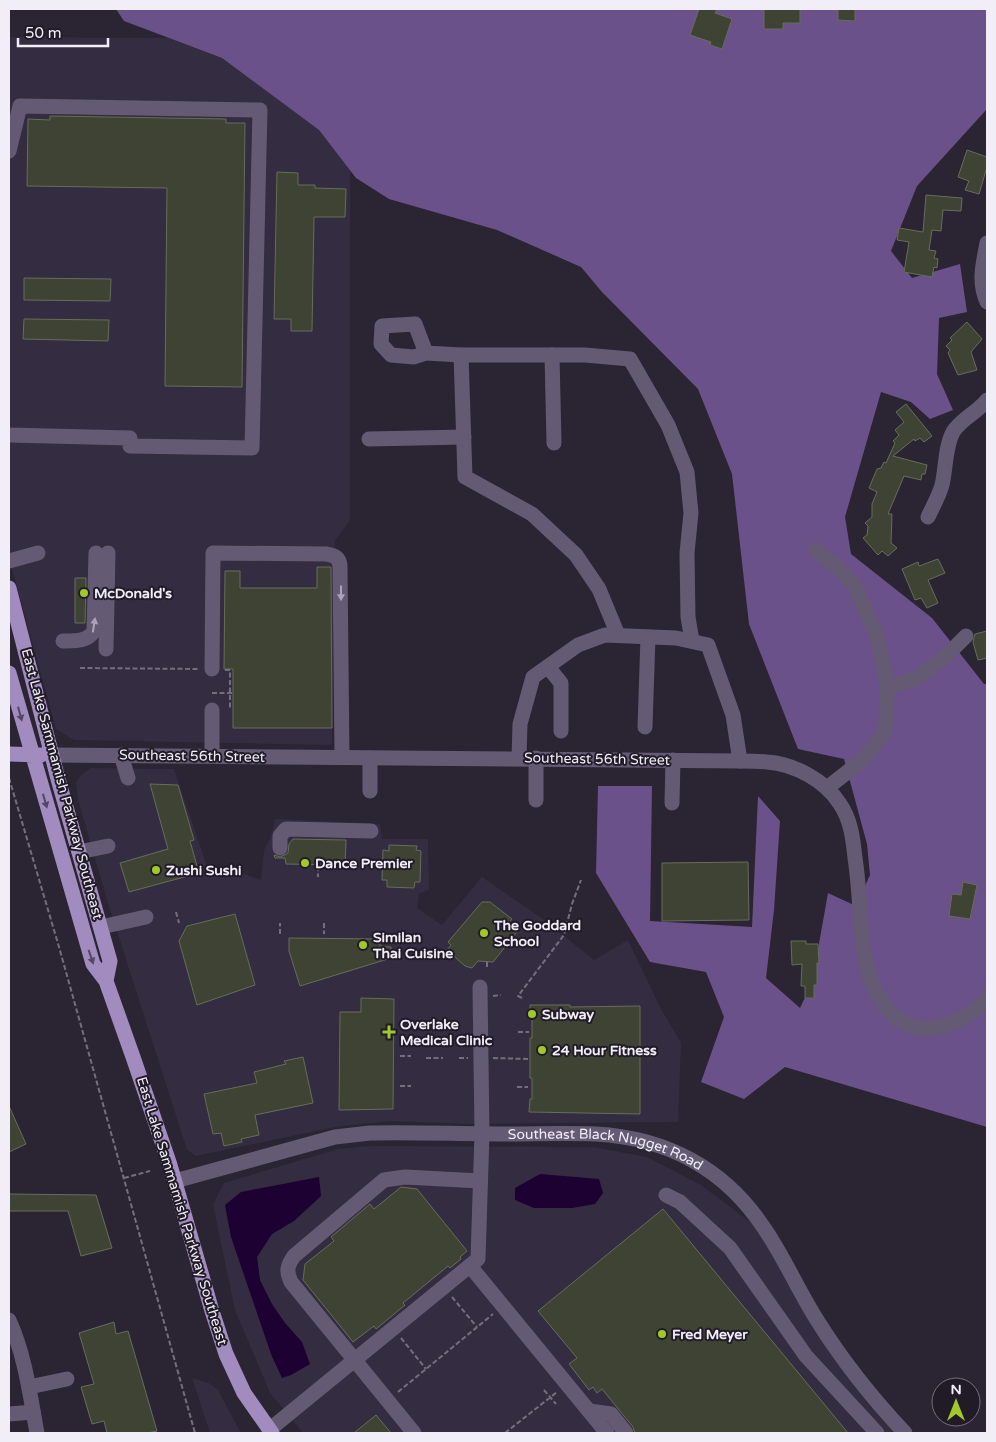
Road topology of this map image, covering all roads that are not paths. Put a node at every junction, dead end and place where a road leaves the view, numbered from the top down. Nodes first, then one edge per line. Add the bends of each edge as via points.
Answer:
1 (9, 151) edge
2 (987, 244) edge
3 (987, 302) edge
4 (426, 353) dead end
5 (461, 355) junction
6 (552, 355) junction
7 (987, 400) edge
8 (9, 434) edge
9 (464, 438) junction
10 (369, 439) dead end
11 (554, 443) dead end
12 (928, 517) dead end
13 (814, 550) dead end
14 (38, 553) dead end
15 (9, 561) edge
16 (9, 588) edge
17 (618, 635) junction
18 (648, 636) junction
19 (966, 636) dead end
20 (63, 641) dead end
21 (692, 641) junction
22 (106, 649) dead end
23 (548, 666) junction
24 (207, 669) road end
25 (9, 673) edge
26 (888, 687) junction
27 (212, 710) dead end
28 (646, 727) dead end
29 (560, 731) dead end
30 (9, 754) edge
31 (31, 754) junction
32 (52, 755) junction
33 (121, 755) junction
34 (212, 756) junction
35 (342, 757) junction
36 (370, 758) junction
37 (519, 758) junction
38 (536, 758) junction
39 (673, 760) junction
40 (740, 761) junction
41 (128, 778) dead end
42 (827, 788) junction
43 (370, 791) dead end
44 (536, 800) dead end
45 (672, 803) dead end
46 (371, 831) dead end
47 (108, 846) dead end
48 (280, 848) dead end
49 (79, 852) junction
50 (146, 917) dead end
51 (101, 927) junction
52 (106, 981) junction
53 (486, 992) road end
54 (987, 997) edge
55 (482, 1134) junction
56 (480, 1181) junction
57 (175, 1182) junction
58 (666, 1195) dead end
59 (470, 1266) junction
60 (9, 1320) edge
61 (354, 1360) junction
62 (67, 1378) dead end
63 (29, 1387) junction
64 (589, 1411) junction
65 (33, 1412) junction
66 (9, 1414) edge
67 (270, 1431) edge
68 (37, 1433) edge
69 (414, 1433) edge
70 (607, 1433) edge
71 (626, 1433) edge
72 (877, 1433) edge
73 (905, 1433) edge

1 - 8 street via 20,106 260,110 252,448 130,446 130,438
2 - 3 street via 981,279
4 - 5 street
5 - 6 street
5 - 9 street
6 - 11 street
6 - 21 street via 630,359 668,425 687,472 691,513 687,562 688,617
7 - 12 street via 953,433 939,497
9 - 10 street
9 - 17 street via 465,477 532,514 576,555 599,589
13 - 26 street via 854,585 877,636
14 - 15 street
16 - 32 main road, East Lake Sammamish Parkway Southeast
17 - 18 street
17 - 23 street via 605,635 578,646
18 - 21 street
18 - 28 street
19 - 26 street via 915,679
20 -> 22 street via 86,639 94,631 102,553
21 - 40 street via 708,645 733,715
23 - 29 street via 560,683
23 - 37 street via 534,677 520,724
24 -> 35 street via 213,553 334,556 340,564
25 -> 31 main road, East Lake Sammamish Parkway Southeast
26 - 42 street via 886,732 865,758
27 - 34 street
30 - 31 main road, Southeast 56th Street
31 - 32 main road, Southeast 56th Street
31 -> 52 main road, East Lake Sammamish Parkway Southeast via 93,964
32 - 33 street, Southeast 56th Street
32 - 49 main road, East Lake Sammamish Parkway Southeast
33 - 34 street, Southeast 56th Street
33 - 41 street
34 - 35 street, Southeast 56th Street
35 - 36 street, Southeast 56th Street
36 - 37 street, Southeast 56th Street
36 - 43 street
37 - 38 street, Southeast 56th Street
38 - 39 street, Southeast 56th Street
38 - 44 street
39 - 40 street, Southeast 56th Street
39 - 45 street
40 - 42 street, Southeast 56th Street via 783,765 809,775
42 - 54 street, Southeast 56th Street via 840,802 850,824 866,965 882,1004 898,1021 925,1028 956,1023 980,1007
46 - 48 street via 286,829 280,836
47 - 49 street
49 - 51 main road, East Lake Sammamish Parkway Southeast
50 - 51 street
51 - 52 main road, East Lake Sammamish Parkway Southeast via 110,961
52 - 57 main road, East Lake Sammamish Parkway Southeast
53 - 55 street
55 - 56 street
55 - 57 street, Southeast Black Nugget Road via 335,1136
55 - 73 street, Southeast Black Nugget Road via 596,1134 639,1140 685,1156 712,1172 753,1213 831,1342
56 - 59 street via 478,1259
56 - 61 street via 404,1177 384,1180 288,1264 287,1274 292,1282
57 - 67 main road, East Lake Sammamish Parkway Southeast via 226,1354 244,1394
58 - 72 street via 680,1202 730,1248 806,1356
59 - 61 street
59 - 64 street
60 - 63 street
61 - 67 street
61 - 69 street
62 - 63 street
63 - 65 street
64 - 70 street
64 - 71 street via 611,1414
65 - 66 street
65 - 68 street

